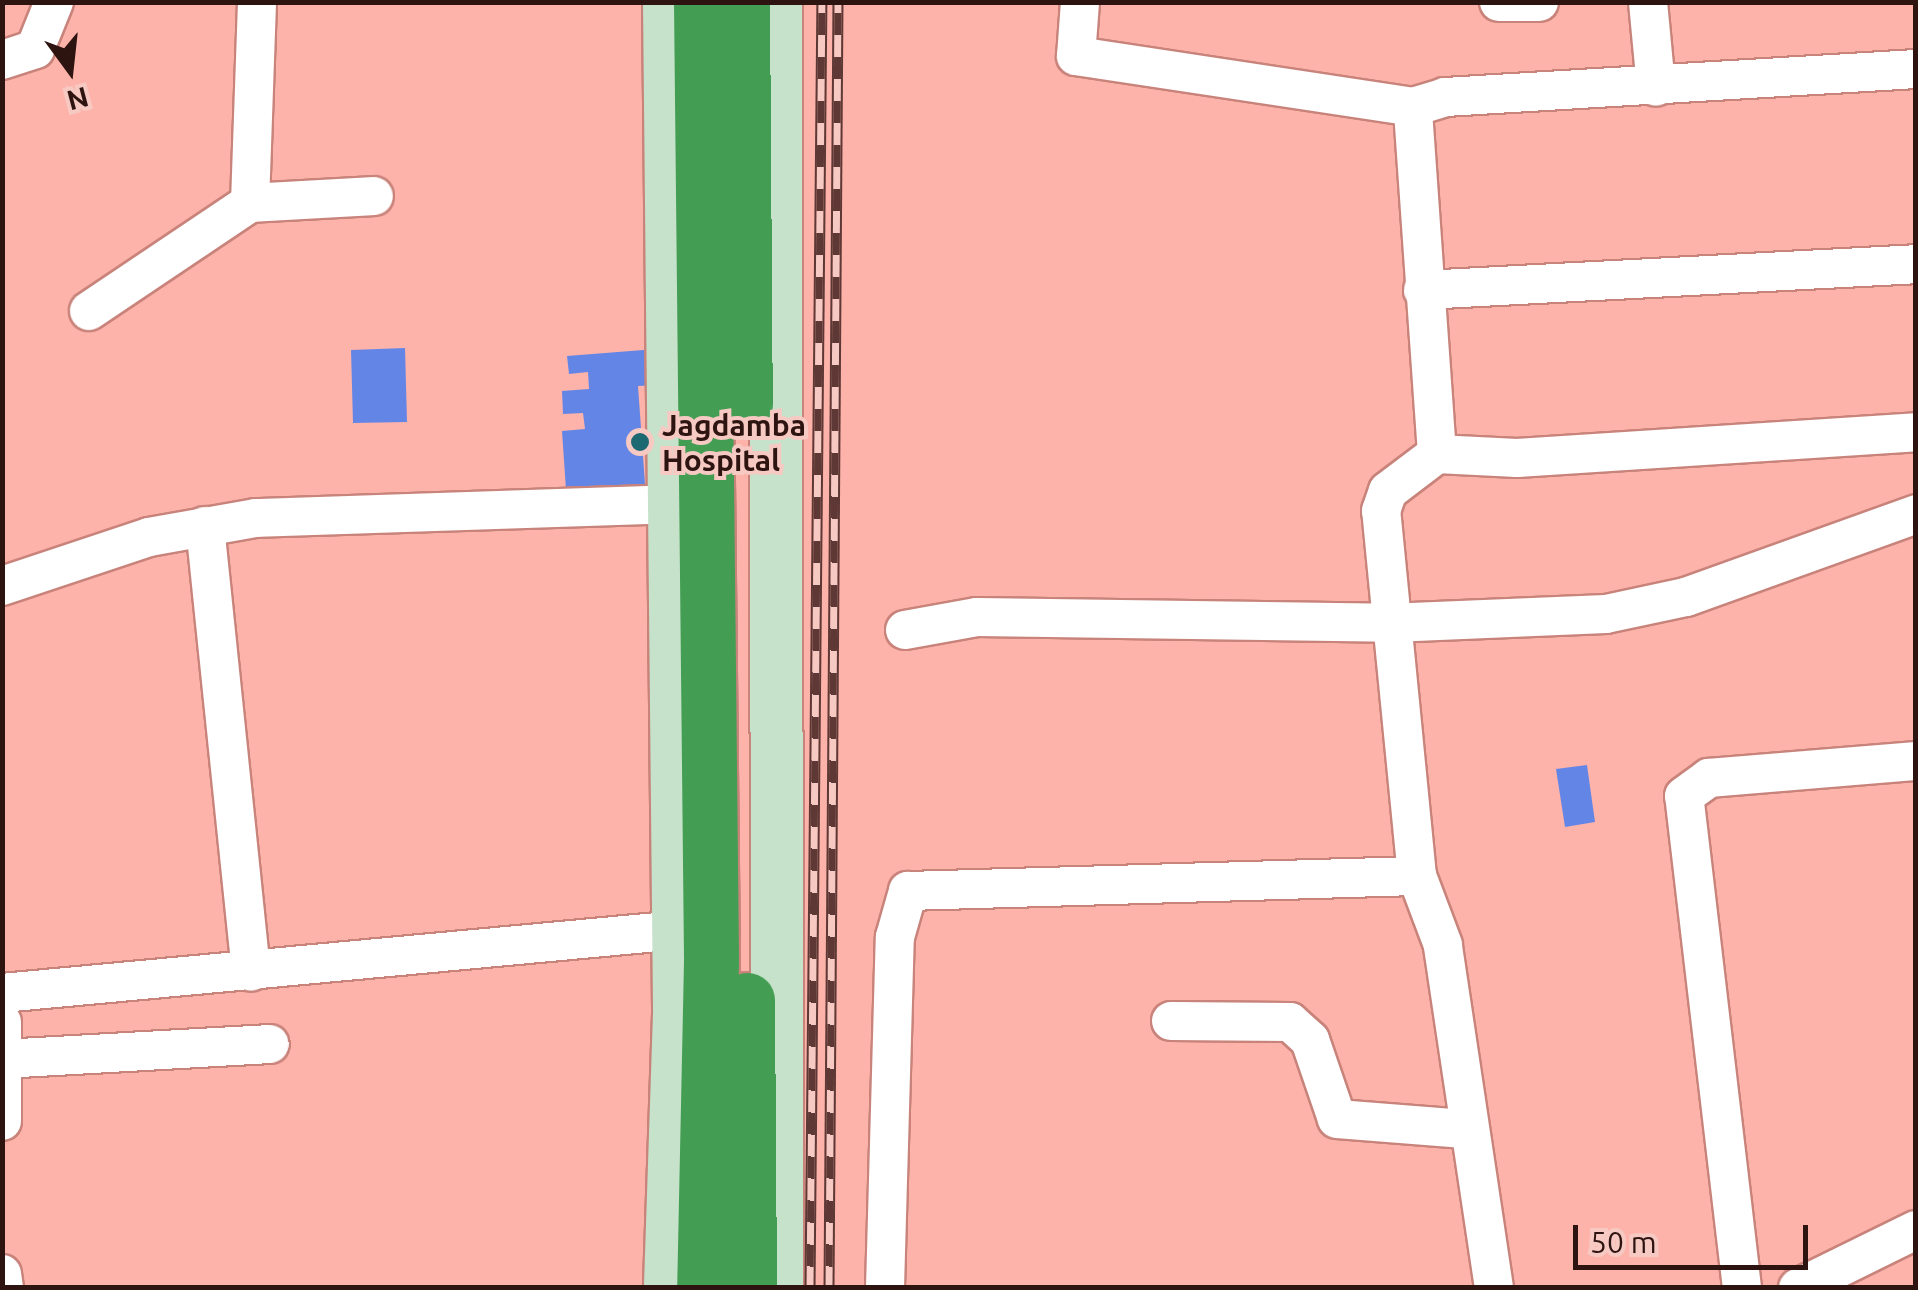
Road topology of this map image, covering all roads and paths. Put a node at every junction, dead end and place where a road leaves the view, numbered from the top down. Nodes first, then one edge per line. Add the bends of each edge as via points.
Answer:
1 (54, 2) edge
2 (257, 2) edge
3 (669, 2) edge
4 (701, 2) edge
5 (742, 2) edge
6 (776, 2) edge
7 (1080, 2) edge
8 (1500, 2) edge
9 (1539, 2) edge
10 (1648, 2) edge
11 (2, 60) edge
12 (1916, 68) edge
13 (1656, 87) junction
14 (1413, 107) junction
15 (374, 196) dead end
16 (250, 202) junction
17 (1916, 264) edge
18 (1423, 290) junction
19 (89, 311) dead end
20 (1916, 432) edge
21 (1437, 454) junction
22 (674, 504) junction
23 (1916, 514) edge
24 (205, 526) junction
25 (2, 586) edge
26 (1389, 623) junction
27 (905, 630) dead end
28 (1916, 761) edge
29 (1417, 876) junction
30 (678, 930) junction
31 (251, 972) junction
32 (2, 993) edge
33 (1171, 1021) dead end
34 (270, 1044) dead end
35 (3, 1047) edge
36 (2, 1121) edge
37 (1465, 1130) junction
38 (1916, 1230) edge
39 (2, 1274) edge
40 (4, 1288) edge
41 (670, 1288) edge
42 (704, 1288) edge
43 (748, 1288) edge
44 (777, 1288) edge
45 (884, 1288) edge
46 (1494, 1288) edge
47 (1742, 1288) edge
48 (1798, 1288) edge

1 - 11 street via 35,48
2 - 16 street
3 - 22 street
4 - 42 highway via 712,961
5 - 43 highway
6 - 44 street
7 - 14 street via 1076,56
8 - 9 street
10 - 13 street
12 - 13 street
13 - 14 street via 1445,97
14 - 18 street
15 - 16 street
16 - 19 street
17 - 18 street
18 - 21 street
20 - 21 street via 1534,457
21 - 26 street via 1388,490 1381,511
22 - 24 street
22 - 30 street
23 - 26 street via 1645,608
24 - 25 street
24 - 31 street
26 - 27 street via 977,617
26 - 29 street
28 - 47 street via 1710,778 1684,796
29 - 37 street via 1443,946
29 - 45 street via 908,891 895,937
30 - 31 street
30 - 41 street
31 - 32 street
33 - 37 street via 1290,1022 1310,1040 1336,1119
34 - 35 street
35 - 36 street
37 - 46 street
38 - 48 street
39 - 40 street

